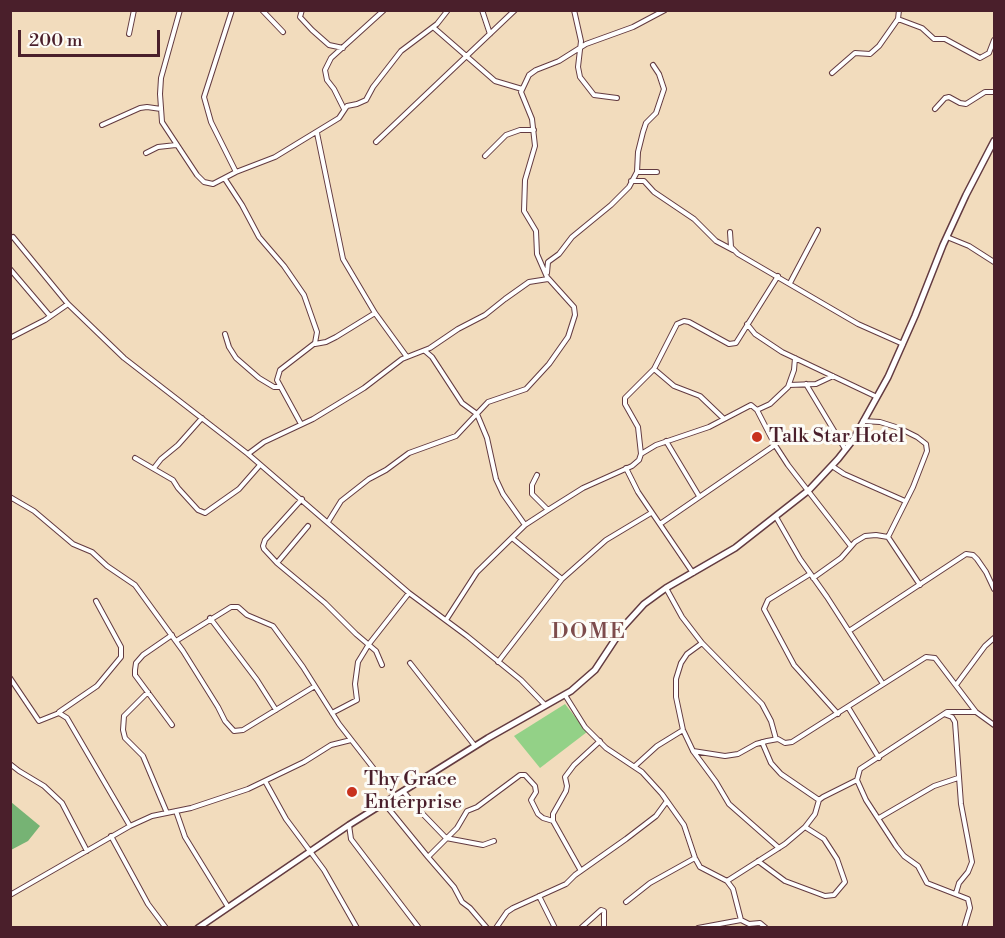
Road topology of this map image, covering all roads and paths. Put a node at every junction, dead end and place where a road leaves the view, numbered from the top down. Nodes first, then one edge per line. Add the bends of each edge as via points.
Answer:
1 (134, 10) edge
2 (180, 10) edge
3 (232, 10) edge
4 (262, 10) edge
5 (302, 10) edge
6 (384, 10) edge
7 (448, 10) edge
8 (482, 10) edge
9 (515, 10) edge
10 (574, 10) edge
11 (665, 10) edge
12 (899, 10) edge
13 (898, 19) junction
14 (433, 27) junction
15 (283, 33) dead end
16 (129, 34) dead end
17 (490, 34) junction
18 (994, 40) edge
19 (581, 47) junction
20 (343, 48) junction
21 (466, 57) junction
22 (653, 65) dead end
23 (832, 73) dead end
24 (522, 89) junction
25 (994, 92) edge
26 (617, 98) dead end
27 (161, 109) junction
28 (344, 109) junction
29 (935, 109) dead end
30 (102, 125) dead end
31 (534, 130) junction
32 (316, 133) junction
33 (994, 141) edge
34 (376, 142) dead end
35 (176, 145) junction
36 (146, 153) dead end
37 (485, 156) dead end
38 (236, 172) junction
39 (637, 172) junction
40 (657, 172) dead end
41 (225, 179) junction
42 (632, 181) junction
43 (818, 230) dead end
44 (730, 232) dead end
45 (13, 237) dead end
46 (947, 237) junction
47 (733, 250) junction
48 (994, 262) edge
49 (10, 269) edge
50 (778, 276) junction
51 (548, 278) junction
52 (790, 283) junction
53 (68, 304) junction
54 (375, 313) junction
55 (50, 316) junction
56 (747, 324) junction
57 (225, 334) dead end
58 (10, 338) edge
59 (315, 344) junction
60 (903, 344) junction
61 (425, 351) junction
62 (407, 357) junction
63 (795, 358) junction
64 (654, 369) junction
65 (833, 376) junction
66 (806, 384) junction
67 (789, 386) junction
68 (280, 387) junction
69 (877, 397) junction
70 (756, 410) junction
71 (477, 414) junction
72 (202, 418) junction
73 (724, 418) junction
74 (863, 421) junction
75 (301, 424) junction
76 (666, 441) junction
77 (775, 445) junction
78 (845, 449) junction
79 (248, 454) junction
80 (641, 454) junction
81 (135, 458) dead end
82 (260, 465) junction
83 (832, 466) junction
84 (154, 468) junction
85 (626, 468) junction
86 (537, 475) dead end
87 (809, 490) junction
88 (699, 496) junction
89 (10, 497) edge
90 (302, 499) junction
91 (905, 501) junction
92 (548, 510) junction
93 (651, 513) junction
94 (776, 517) junction
95 (328, 522) junction
96 (660, 524) junction
97 (525, 525) junction
98 (308, 526) dead end
99 (888, 537) junction
100 (512, 538) junction
101 (850, 545) junction
102 (277, 563) junction
103 (693, 573) junction
104 (812, 576) junction
105 (562, 579) junction
106 (920, 585) junction
107 (666, 588) junction
108 (994, 589) edge
109 (409, 593) junction
110 (96, 602) dead end
111 (210, 618) junction
112 (446, 620) junction
113 (849, 631) junction
114 (172, 635) junction
115 (994, 638) edge
116 (176, 641) junction
117 (702, 643) junction
118 (369, 644) junction
119 (498, 662) junction
120 (410, 663) dead end
121 (382, 665) dead end
122 (10, 678) edge
123 (883, 684) junction
124 (956, 685) junction
125 (315, 686) junction
126 (148, 692) junction
127 (565, 695) junction
128 (545, 706) junction
129 (848, 707) junction
130 (276, 710) junction
131 (976, 712) junction
132 (59, 713) junction
133 (332, 713) junction
134 (838, 714) junction
135 (944, 714) junction
136 (172, 725) dead end
137 (994, 725) edge
138 (683, 730) junction
139 (351, 740) junction
140 (776, 740) junction
141 (600, 741) junction
142 (762, 742) junction
143 (475, 746) junction
144 (693, 751) junction
145 (879, 758) junction
146 (10, 764) edge
147 (635, 766) junction
148 (958, 777) junction
149 (857, 780) junction
150 (265, 781) junction
151 (403, 791) junction
152 (395, 796) junction
153 (819, 800) junction
154 (667, 801) junction
155 (384, 803) junction
156 (176, 811) junction
157 (167, 813) junction
158 (879, 818) junction
159 (553, 821) junction
160 (349, 825) junction
161 (130, 826) junction
162 (805, 827) junction
163 (111, 836) junction
164 (446, 838) junction
165 (494, 841) dead end
166 (779, 848) junction
167 (87, 851) junction
168 (310, 851) junction
169 (428, 857) junction
170 (695, 858) junction
171 (758, 861) junction
172 (581, 871) junction
173 (727, 881) junction
174 (956, 893) junction
175 (10, 895) edge
176 (539, 896) junction
177 (626, 902) dead end
178 (228, 907) junction
179 (741, 920) junction
180 (166, 927) edge
181 (198, 927) edge
182 (357, 927) edge
183 (419, 927) edge
184 (487, 927) edge
185 (496, 927) edge
186 (555, 927) edge
187 (582, 927) edge
188 (604, 927) edge
189 (698, 927) edge
190 (766, 927) edge
191 (964, 927) edge

1 - 16 street
2 - 27 street via 161,78
3 - 38 street via 204,97 211,122
4 - 15 street
5 - 20 street via 300,17 312,30 329,45
6 - 20 street
7 - 14 street
8 - 17 street
9 - 17 street
10 - 19 street
11 - 19 street
12 - 13 street
13 - 18 street via 980,58 989,53
13 - 23 street via 870,54 853,54
14 - 21 street
14 - 28 street via 401,51 366,100
17 - 21 street
19 - 24 street via 536,70
19 - 26 street via 578,71 584,84 594,95
20 - 28 street via 331,58 325,74
21 - 24 street via 495,81
21 - 34 street
22 - 39 street via 664,89 643,132
24 - 31 street
25 - 29 street via 985,92 966,104 945,98
27 - 30 street via 140,108
27 - 35 street via 162,122
28 - 32 street via 339,118
31 - 37 street via 506,135
31 - 51 street via 524,212 536,231 537,254
32 - 38 street via 275,157
32 - 54 street via 343,259
33 - 46 street
35 - 36 street
35 - 41 street via 204,182 213,184
38 - 41 street
39 - 40 street
39 - 42 street
41 - 59 street via 259,237 304,295 317,332
42 - 47 street via 644,181 716,241
42 - 51 street via 548,262
43 - 52 street
44 - 47 street
45 - 53 street
46 - 48 street
46 - 60 street
47 - 50 street
49 - 55 street
50 - 52 street
50 - 56 street
51 - 61 street via 530,282
51 - 71 street via 574,308 568,337 526,389 488,402
52 - 60 street via 858,324
53 - 55 street
53 - 72 street via 124,358
54 - 59 street via 336,337
54 - 62 street
55 - 58 street
56 - 63 street via 755,334
56 - 64 street via 736,343 729,344 688,322 680,322
57 - 68 street via 236,358 259,378
59 - 68 street via 280,370
60 - 69 street
61 - 62 street
61 - 71 street via 462,403
62 - 75 street via 364,388
63 - 65 street
63 - 67 street
64 - 73 street via 674,386 700,396
64 - 80 street via 624,401 639,427
65 - 66 street
65 - 69 street
66 - 67 street
66 - 78 street
67 - 70 street via 770,404
68 - 75 street
69 - 74 street
70 - 73 street via 751,405
70 - 77 street
71 - 95 street via 456,436 410,453 363,483 341,501
71 - 97 street via 495,479
72 - 79 street
72 - 84 street
73 - 76 street
74 - 78 street
74 - 91 street via 899,428 926,444 927,451
75 - 79 street
76 - 80 street
76 - 88 street
77 - 87 street
77 - 88 street
78 - 83 street
79 - 82 street
80 - 85 street via 639,460
81 - 84 street
82 - 84 street via 239,489 204,513 173,480
82 - 90 street
83 - 87 street
83 - 91 street
85 - 92 street
85 - 93 street
86 - 92 street via 532,494
87 - 94 street
87 - 101 street
88 - 96 street
89 - 114 street via 131,581
90 - 95 street
90 - 102 street via 264,543 264,549
91 - 99 street
92 - 97 street
93 - 96 street
93 - 105 street via 606,540
94 - 103 street
94 - 104 street
95 - 109 street
96 - 103 street
97 - 100 street
98 - 102 street
99 - 101 street via 866,536
99 - 106 street
100 - 105 street
100 - 112 street via 471,578
101 - 104 street via 841,558
102 - 118 street
103 - 107 street
104 - 113 street
104 - 134 street via 768,600 764,609 794,665
105 - 119 street
106 - 108 street via 968,554 986,572
106 - 113 street
107 - 117 street
107 - 127 street via 640,607 595,669
109 - 112 street
109 - 118 street
110 - 132 street via 121,647 121,657 96,686
111 - 116 street
111 - 125 street via 234,606 273,626
111 - 130 street
112 - 119 street
113 - 123 street
114 - 116 street
114 - 126 street via 136,663 135,675
115 - 124 street
116 - 130 street via 234,731 243,730
117 - 138 street via 687,654 676,679
117 - 140 street via 762,704
118 - 121 street
118 - 133 street via 358,664 357,700
119 - 128 street
120 - 143 street
122 - 132 street via 39,721
123 - 124 street via 930,657
123 - 129 street
124 - 131 street
125 - 130 street
125 - 133 street
126 - 136 street
126 - 157 street via 124,716 123,730 125,738 143,756
127 - 128 street
127 - 141 street via 580,722
128 - 143 street
129 - 134 street
129 - 145 street
131 - 135 street
131 - 137 street
132 - 161 street via 68,718
133 - 139 street
134 - 140 street via 792,742
135 - 145 street
135 - 148 street via 955,723
138 - 144 street
138 - 147 street
139 - 150 street via 331,746
139 - 152 street
140 - 142 street
141 - 147 street
141 - 159 street via 565,777 567,786 552,814
142 - 144 street via 732,756
142 - 153 street via 781,774
143 - 151 street
144 - 166 street via 729,804
145 - 149 street via 860,770
146 - 167 street via 62,803
147 - 154 street
148 - 158 street via 934,786
148 - 174 street via 972,862
149 - 153 street
149 - 158 street
150 - 156 street
150 - 168 street
151 - 152 street
151 - 164 street
152 - 155 street
153 - 162 street
154 - 170 street via 684,825
154 - 172 street via 656,816
155 - 160 street
155 - 169 street
156 - 157 street
156 - 178 street via 185,837
157 - 161 street
158 - 174 street via 927,883
159 - 164 street via 539,815 531,800 535,786 523,774 467,811
159 - 172 street
160 - 168 street
160 - 183 street via 351,839 363,857
161 - 163 street
162 - 166 street
162 - 171 street via 824,839 837,859 845,882 834,895 825,896 796,885
163 - 167 street
163 - 180 street via 148,904
164 - 165 street via 483,845
164 - 169 street
166 - 171 street
167 - 175 street
168 - 178 street
168 - 182 street
169 - 184 street via 462,902
170 - 173 street via 700,867
170 - 177 street via 650,883
171 - 173 street
172 - 176 street via 566,884
173 - 179 street
174 - 191 street via 969,903
176 - 185 street via 507,912
176 - 186 street
178 - 181 street
179 - 189 street
179 - 190 street
187 - 188 street via 601,910

